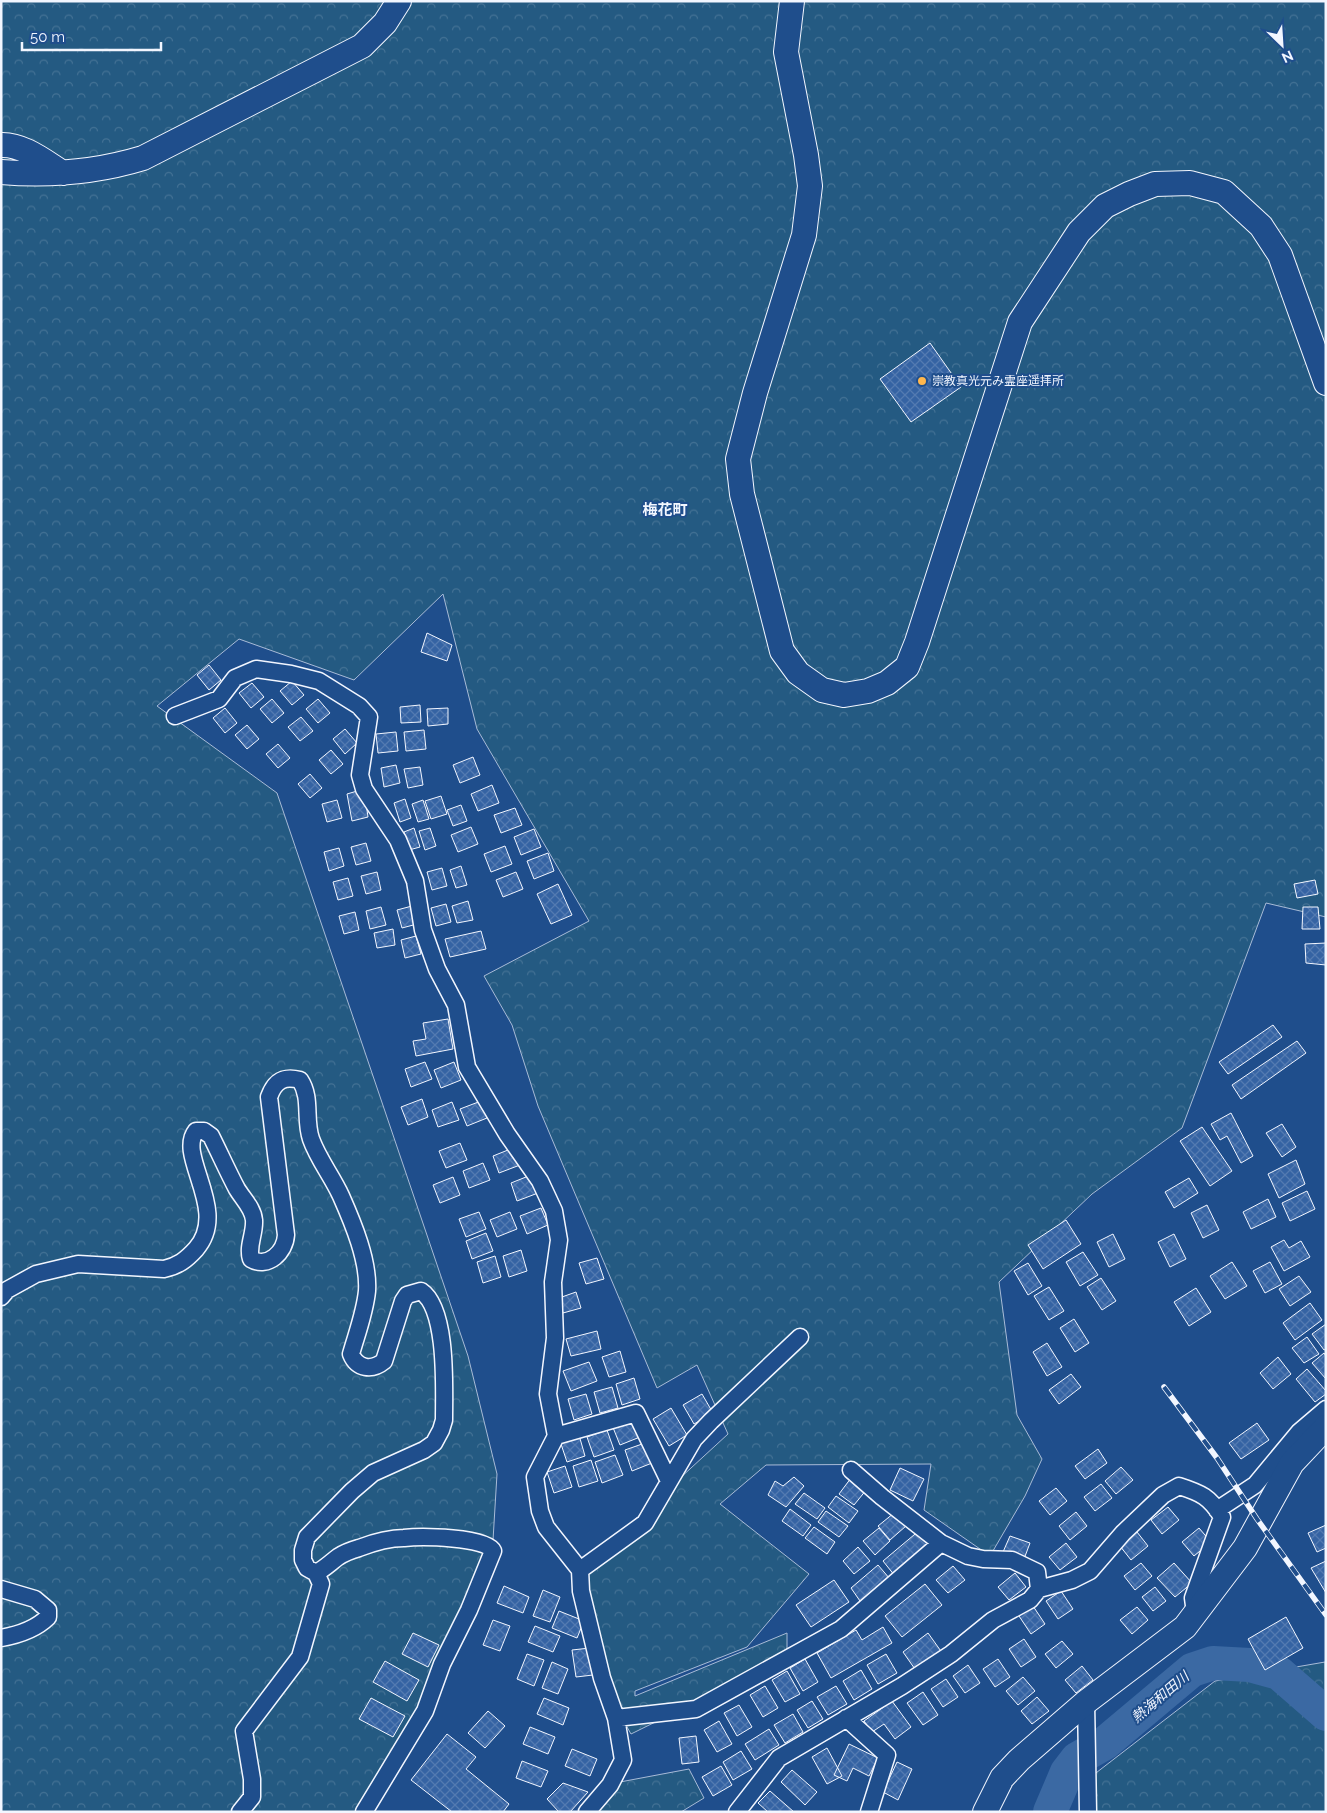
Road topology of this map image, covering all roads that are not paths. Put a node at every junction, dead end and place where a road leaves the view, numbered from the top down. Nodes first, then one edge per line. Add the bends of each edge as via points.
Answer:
1 (399, 1) edge
2 (792, 1) edge
3 (1, 145) edge
4 (1, 172) edge
5 (63, 173) junction
6 (1326, 383) edge
7 (175, 716) dead end
8 (1, 1296) edge
9 (800, 1337) dead end
10 (1326, 1409) edge
11 (1326, 1428) edge
12 (556, 1436) junction
13 (851, 1470) dead end
14 (670, 1481) junction
15 (1217, 1510) junction
16 (941, 1543) junction
17 (580, 1570) junction
18 (316, 1573) junction
19 (1, 1589) edge
20 (1039, 1589) junction
21 (1194, 1613) junction
22 (1, 1638) edge
23 (1086, 1702) junction
24 (616, 1718) junction
25 (846, 1718) junction
26 (240, 1812) edge
27 (364, 1812) edge
28 (587, 1812) edge
29 (737, 1812) edge
30 (868, 1812) edge
31 (985, 1812) edge
32 (1088, 1812) edge

1 - 5 street via 386,23 362,46 206,128 143,158 116,166
2 - 6 street via 786,52 810,186 804,235 738,459 742,494 782,651 798,674 822,690 844,695 868,691 887,683 907,667 1020,322 1079,232 1105,206 1155,184 1190,183 1224,192 1261,226 1280,255
3 - 5 street via 10,144 35,155
4 - 5 street
7 - 12 street via 219,699 235,678 256,669 319,681 359,706 369,717 360,775 364,789 398,840 416,880 423,930 437,969 456,1005 467,1067 540,1181 554,1211 559,1240 553,1282 555,1338 548,1394
8 - 18 street via 36,1274 78,1264 164,1269 188,1258 204,1237 208,1220 207,1203 191,1143 196,1131 204,1131 211,1136 252,1212 251,1259 257,1263 274,1258 286,1244 286,1235 269,1097 272,1088 280,1081 289,1078 300,1080 307,1095 307,1128 341,1196 361,1247 366,1270 365,1304 351,1354 354,1361 360,1366 372,1367 384,1361 403,1301 413,1292 421,1291 432,1304 443,1349 444,1420 434,1443 373,1473 308,1538 303,1560 307,1568
9 - 14 street via 694,1439
10 - 15 street via 1299,1432 1255,1485
11 - 21 street via 1292,1463 1246,1548
12 - 14 street via 636,1413
12 - 17 street via 535,1477 540,1511 546,1527
13 - 16 street
14 - 17 street via 645,1523
15 - 20 street via 1212,1501 1179,1486 1163,1495 1123,1532 1090,1571
15 - 21 street via 1222,1517 1193,1598
16 - 20 street via 983,1560 1012,1560 1037,1572
16 - 24 street via 841,1629 696,1709
17 - 24 street via 581,1591 602,1678
18 - 26 street via 321,1584 300,1657 244,1731 252,1797
18 - 27 street via 350,1551 403,1538 468,1540 491,1547 493,1551 442,1664 425,1711
19 - 22 street via 35,1599 48,1610 48,1617 29,1630
20 - 25 street via 1030,1600 993,1620 952,1654
21 - 23 street via 1185,1627
23 - 31 street via 1018,1760 1002,1778
23 - 32 street
24 - 28 street via 623,1760 610,1785
25 - 29 street via 779,1758
25 - 30 street via 887,1755

